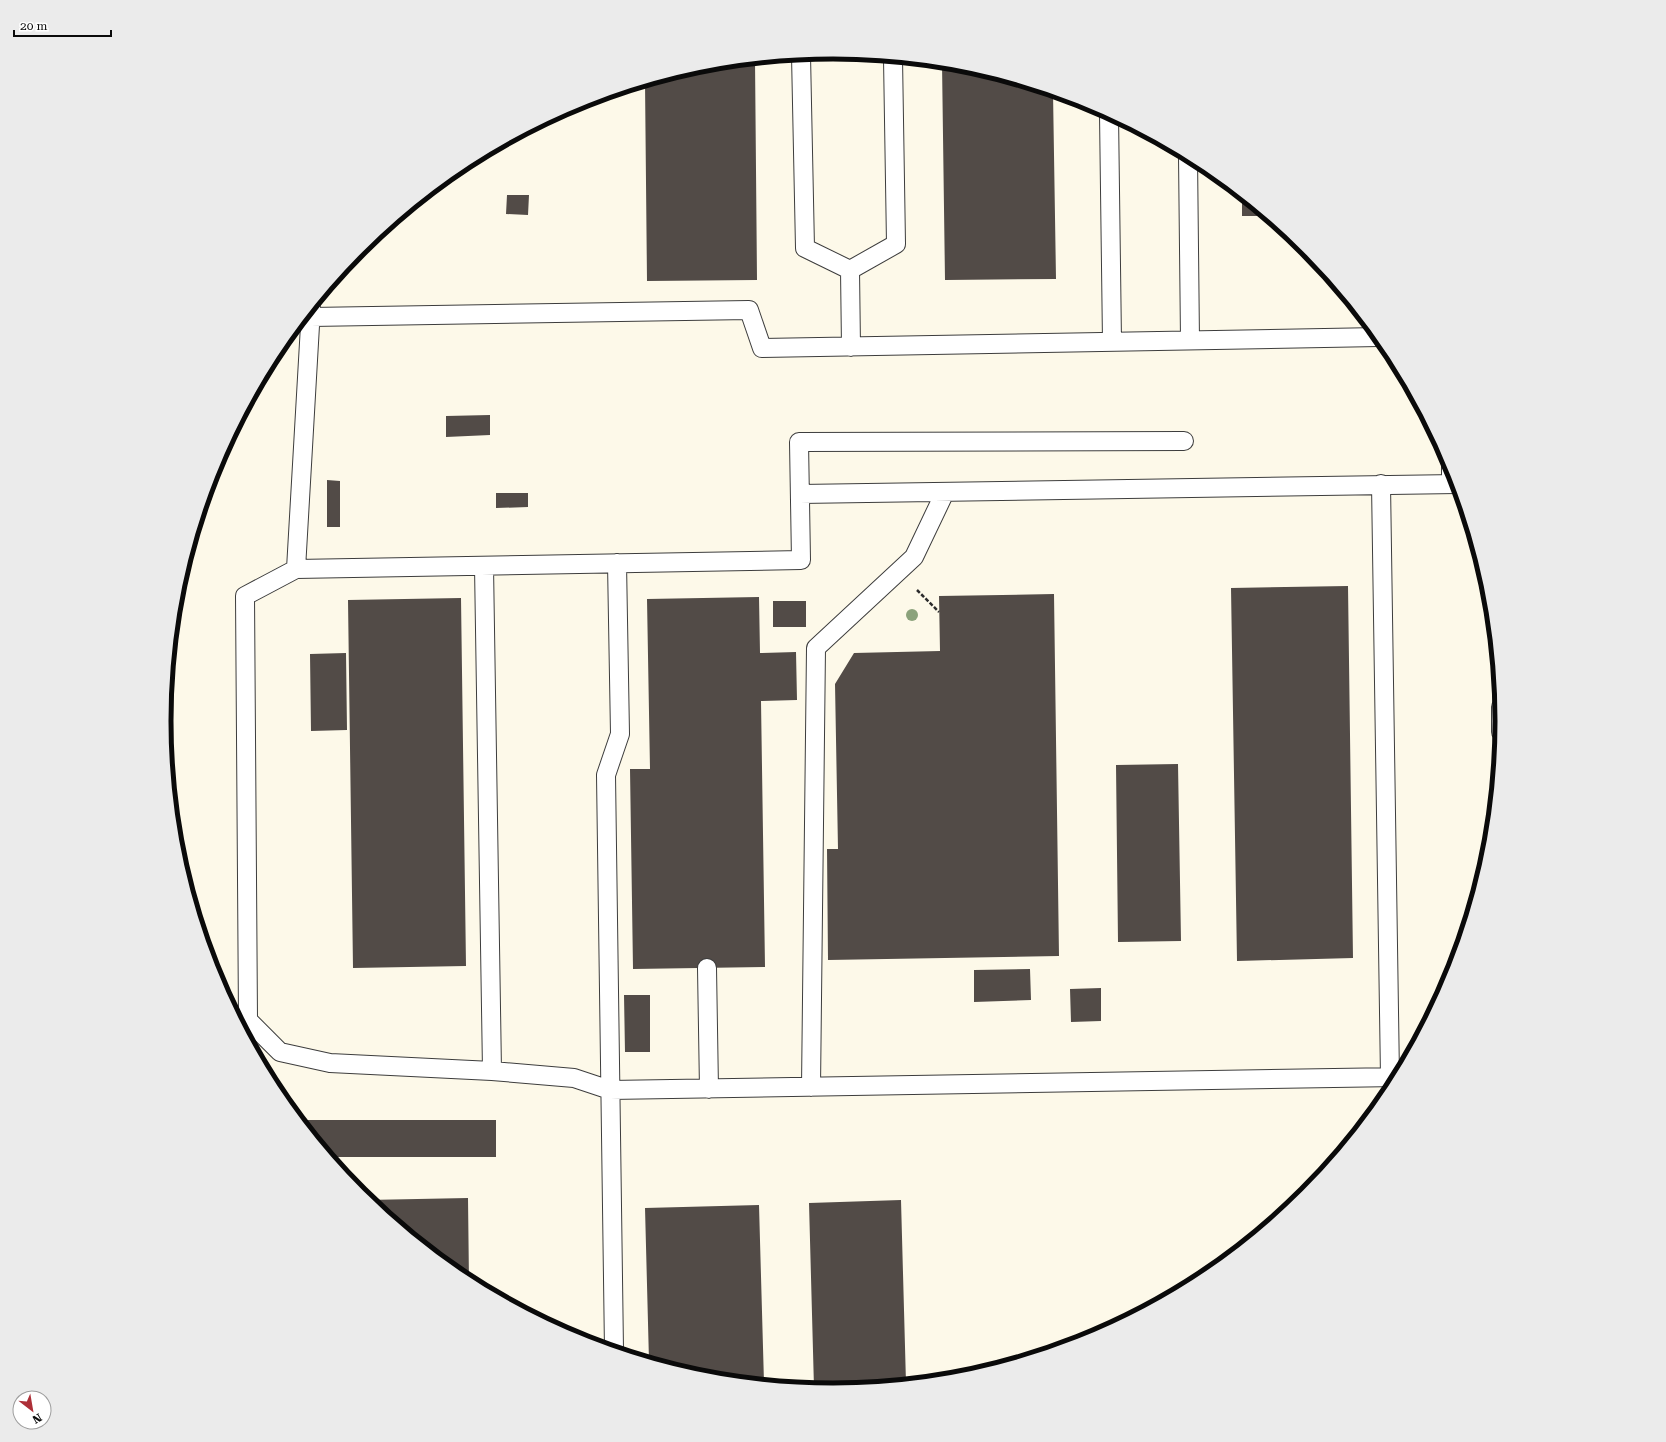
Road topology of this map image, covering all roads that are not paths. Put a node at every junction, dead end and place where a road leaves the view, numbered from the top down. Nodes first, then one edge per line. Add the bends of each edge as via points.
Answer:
1 (801, 60) edge
2 (893, 62) edge
3 (1109, 119) edge
4 (1188, 163) edge
5 (850, 270) junction
6 (313, 312) edge
7 (311, 315) edge
8 (1372, 337) edge
9 (1190, 340) junction
10 (1112, 342) junction
11 (851, 347) junction
12 (1184, 441) dead end
13 (1451, 483) edge
14 (1381, 484) junction
15 (945, 492) junction
16 (800, 494) junction
17 (617, 563) junction
18 (484, 566) junction
19 (296, 569) junction
20 (707, 968) dead end
21 (492, 1071) junction
22 (1394, 1071) edge
23 (1390, 1077) edge
24 (812, 1087) junction
25 (708, 1089) junction
26 (610, 1090) junction
27 (614, 1346) edge

1 - 5 lane via 805,248
2 - 5 lane via 896,244
3 - 10 lane
4 - 9 lane
5 - 11 lane
6 - 11 lane via 748,310 762,348
7 - 19 lane
8 - 9 lane
9 - 10 lane
10 - 11 lane
12 - 16 lane via 799,442
13 - 14 lane
14 - 15 lane
14 - 22 lane
15 - 16 lane
15 - 24 lane via 914,557 816,648
16 - 17 lane via 801,560
17 - 18 lane
17 - 26 lane via 620,734 606,775
18 - 19 lane
18 - 21 lane
19 - 21 lane via 245,596 248,1020 280,1052 330,1063
20 - 25 lane
21 - 26 lane via 574,1078
23 - 24 lane
24 - 25 lane
25 - 26 lane
26 - 27 lane

